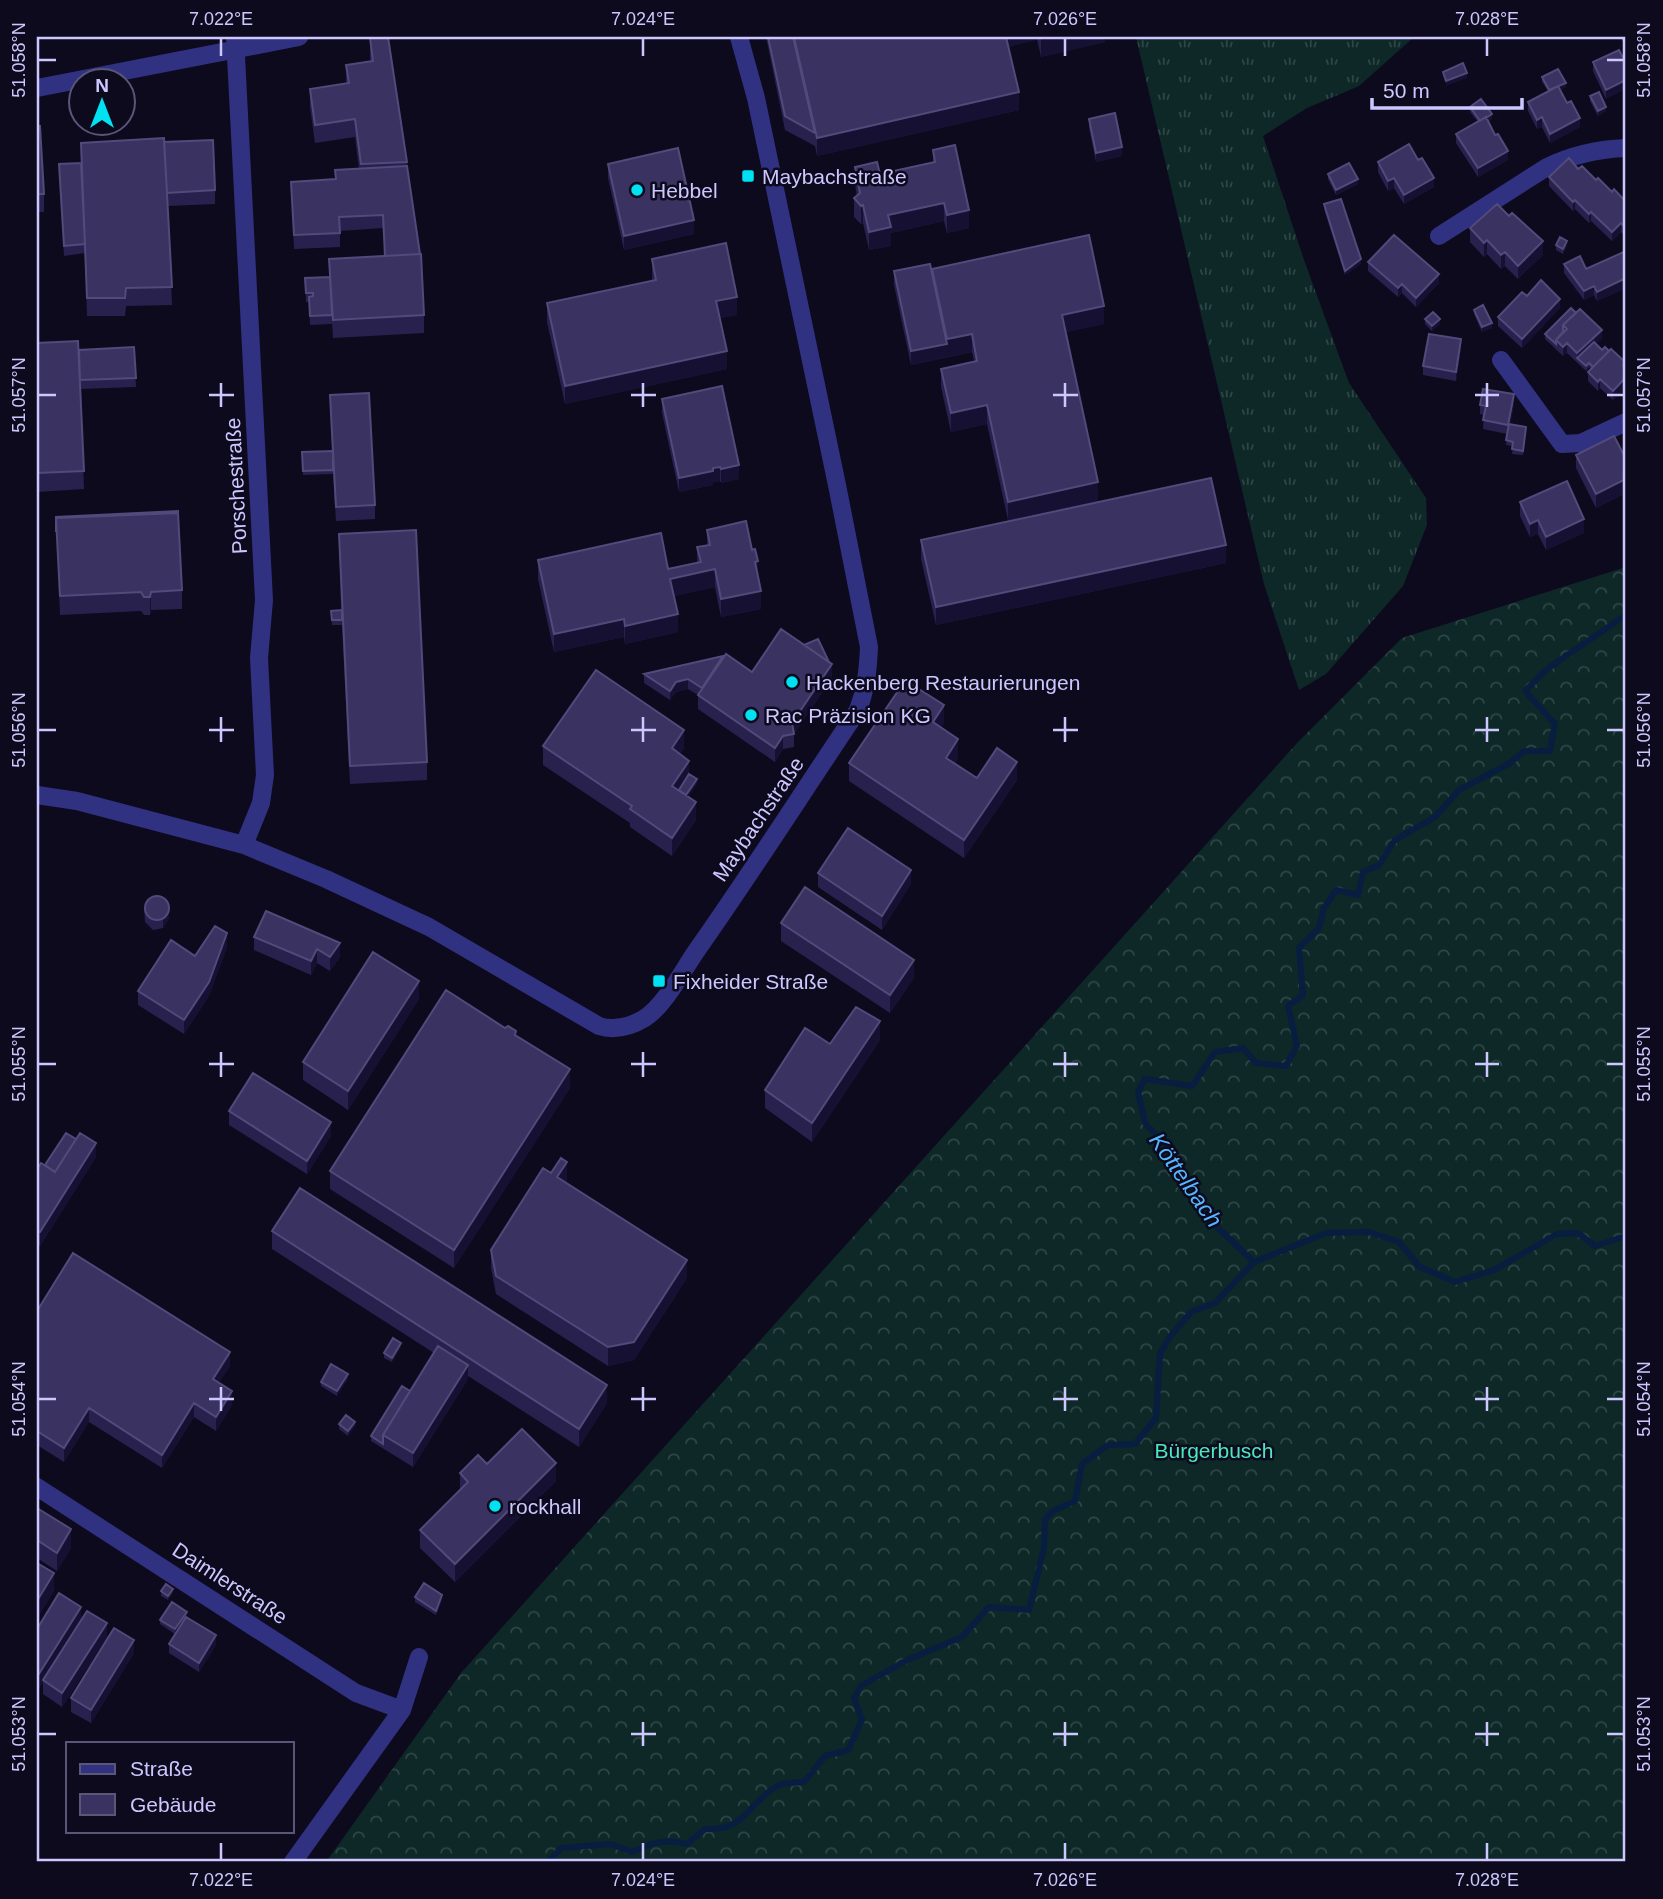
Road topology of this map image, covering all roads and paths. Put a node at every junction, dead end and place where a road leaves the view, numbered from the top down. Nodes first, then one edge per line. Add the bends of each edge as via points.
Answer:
1 (299, 37) edge
2 (739, 37) edge
3 (236, 43) edge
4 (37, 88) edge
5 (1626, 148) edge
6 (1439, 236) dead end
7 (1501, 360) dead end
8 (1626, 422) edge
9 (37, 795) edge
10 (244, 845) junction
11 (37, 1487) edge
12 (419, 1657) dead end
13 (402, 1710) junction
14 (293, 1862) edge

1 - 3 street
2 - 10 street, Maybachstraße via 756,98 869,647 866,688 858,710 661,1001 629,1026 599,1026 429,927
3 - 4 street
3 - 10 street, Porschestraße via 264,600 258,658 265,775 261,803
5 - 6 street via 1599,150 1547,167
7 - 8 street via 1562,444 1581,443
9 - 10 street via 77,801
11 - 13 street, Daimlerstraße via 356,1693
12 - 13 street
13 - 14 street

